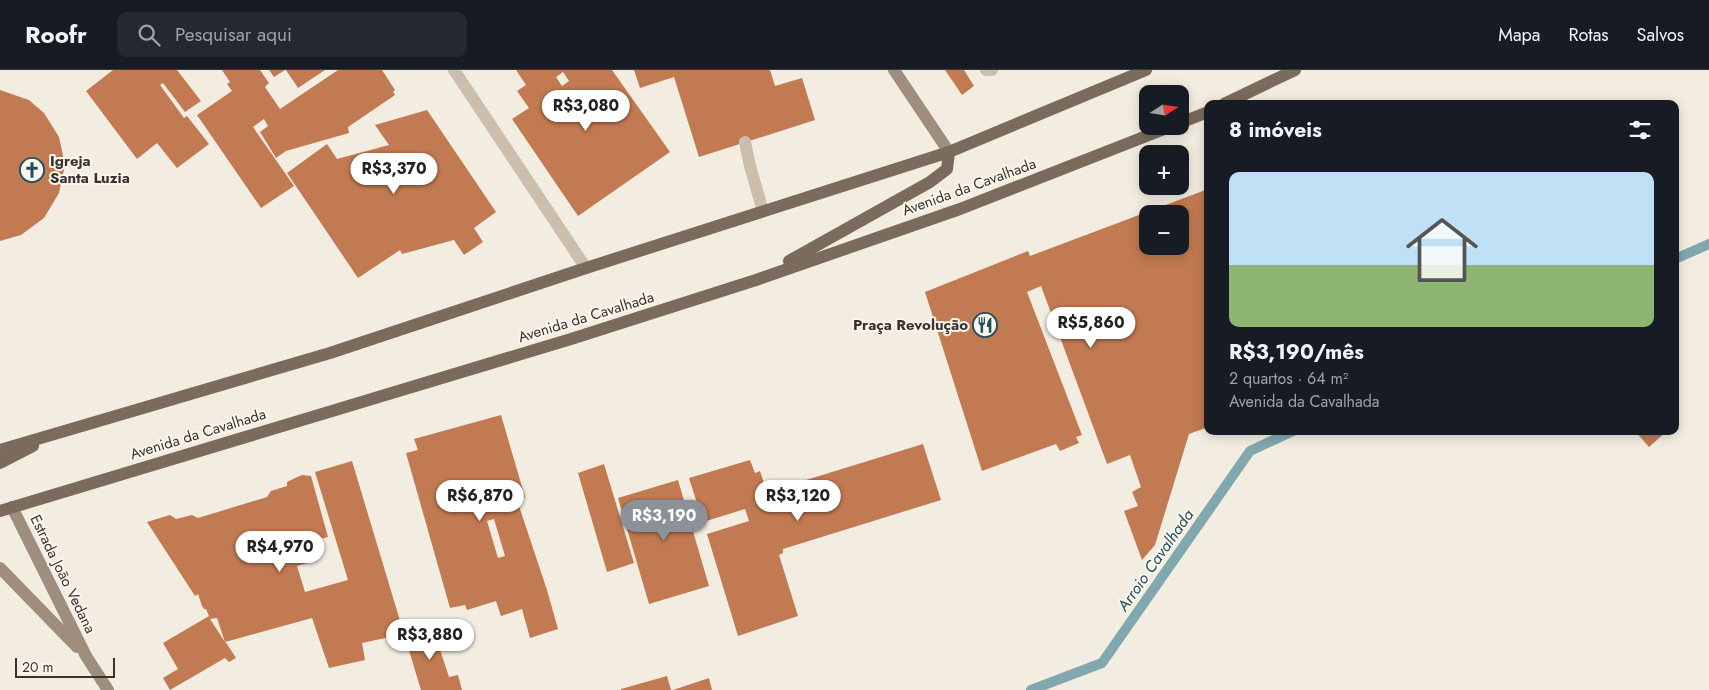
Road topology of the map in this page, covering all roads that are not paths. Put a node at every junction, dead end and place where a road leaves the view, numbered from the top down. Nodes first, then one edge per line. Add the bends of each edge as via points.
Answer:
1 (454, 70) edge
2 (894, 70) edge
3 (986, 70) edge
4 (992, 70) edge
5 (1146, 70) edge
6 (1295, 70) edge
7 (1232, 100) edge
8 (1204, 114) edge
9 (1189, 119) edge
10 (1149, 135) edge
11 (745, 142) dead end
12 (949, 152) junction
13 (763, 211) junction
14 (586, 268) junction
15 (756, 280) junction
16 (60, 433) junction
17 (0, 450) edge
18 (0, 463) edge
19 (6, 509) edge
20 (0, 568) edge
21 (86, 656) junction
22 (108, 690) edge

1 - 14 street
2 - 12 street
3 - 4 street
5 - 12 main road
6 - 7 main road
8 - 9 main road
10 - 15 main road, Avenida da Cavalhada via 960,209
11 - 13 street
12 - 13 main road
12 - 15 main road via 947,169 930,182
13 - 14 main road
14 - 16 main road via 330,353
15 - 19 main road, Avenida da Cavalhada
16 - 17 main road
16 - 18 main road
19 - 21 street, Estrada João Vedana
20 - 21 street, Estrada João Vedana
21 - 22 street, Estrada João Vedana

